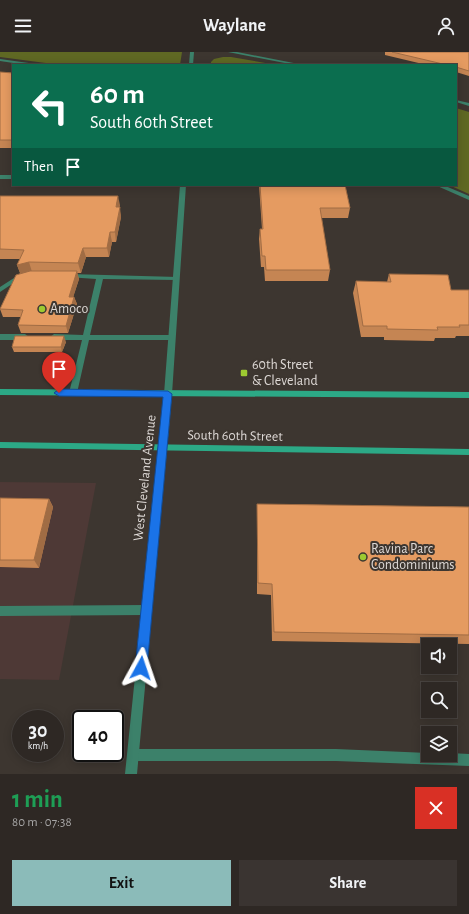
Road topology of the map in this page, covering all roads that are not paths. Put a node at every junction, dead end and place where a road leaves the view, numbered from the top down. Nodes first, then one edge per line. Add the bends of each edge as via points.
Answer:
1 (192, 52) edge
2 (230, 52) edge
3 (0, 60) edge
4 (29, 64) edge
5 (191, 64) edge
6 (296, 64) edge
7 (457, 101) edge
8 (469, 105) edge
9 (0, 177) edge
10 (12, 177) edge
11 (183, 186) edge
12 (440, 186) edge
13 (469, 198) edge
14 (32, 276) edge
15 (62, 276) edge
16 (100, 276) junction
17 (176, 278) junction
18 (0, 290) edge
19 (0, 337) edge
20 (31, 337) edge
21 (47, 337) edge
22 (86, 337) junction
23 (171, 338) junction
24 (0, 392) edge
25 (73, 393) junction
26 (168, 394) junction
27 (469, 395) edge
28 (0, 445) edge
29 (163, 448) junction
30 (469, 452) edge
31 (146, 610) junction
32 (0, 611) edge
33 (133, 755) junction
34 (469, 760) edge
35 (131, 774) edge

1 - 5 street
2 - 6 street
3 - 4 street
7 - 8 street
9 - 10 street
11 - 17 street, West Cleveland Avenue
12 - 13 street
14 - 18 street via 16,279
15 - 16 street
16 - 17 street
16 - 22 street
17 - 23 street, West Cleveland Avenue
19 - 20 street
21 - 22 street
22 - 23 street
22 - 25 street
23 - 26 street, West Cleveland Avenue
24 - 25 main road
25 - 26 main road
26 - 27 main road
26 - 29 street, West Cleveland Avenue
28 - 29 main road, South 60th Street
29 - 30 main road, South 60th Street
29 - 31 street, West Cleveland Avenue
31 - 32 street
31 - 33 street, West Cleveland Avenue
33 - 34 street via 336,755
33 - 35 street, West Cleveland Avenue

